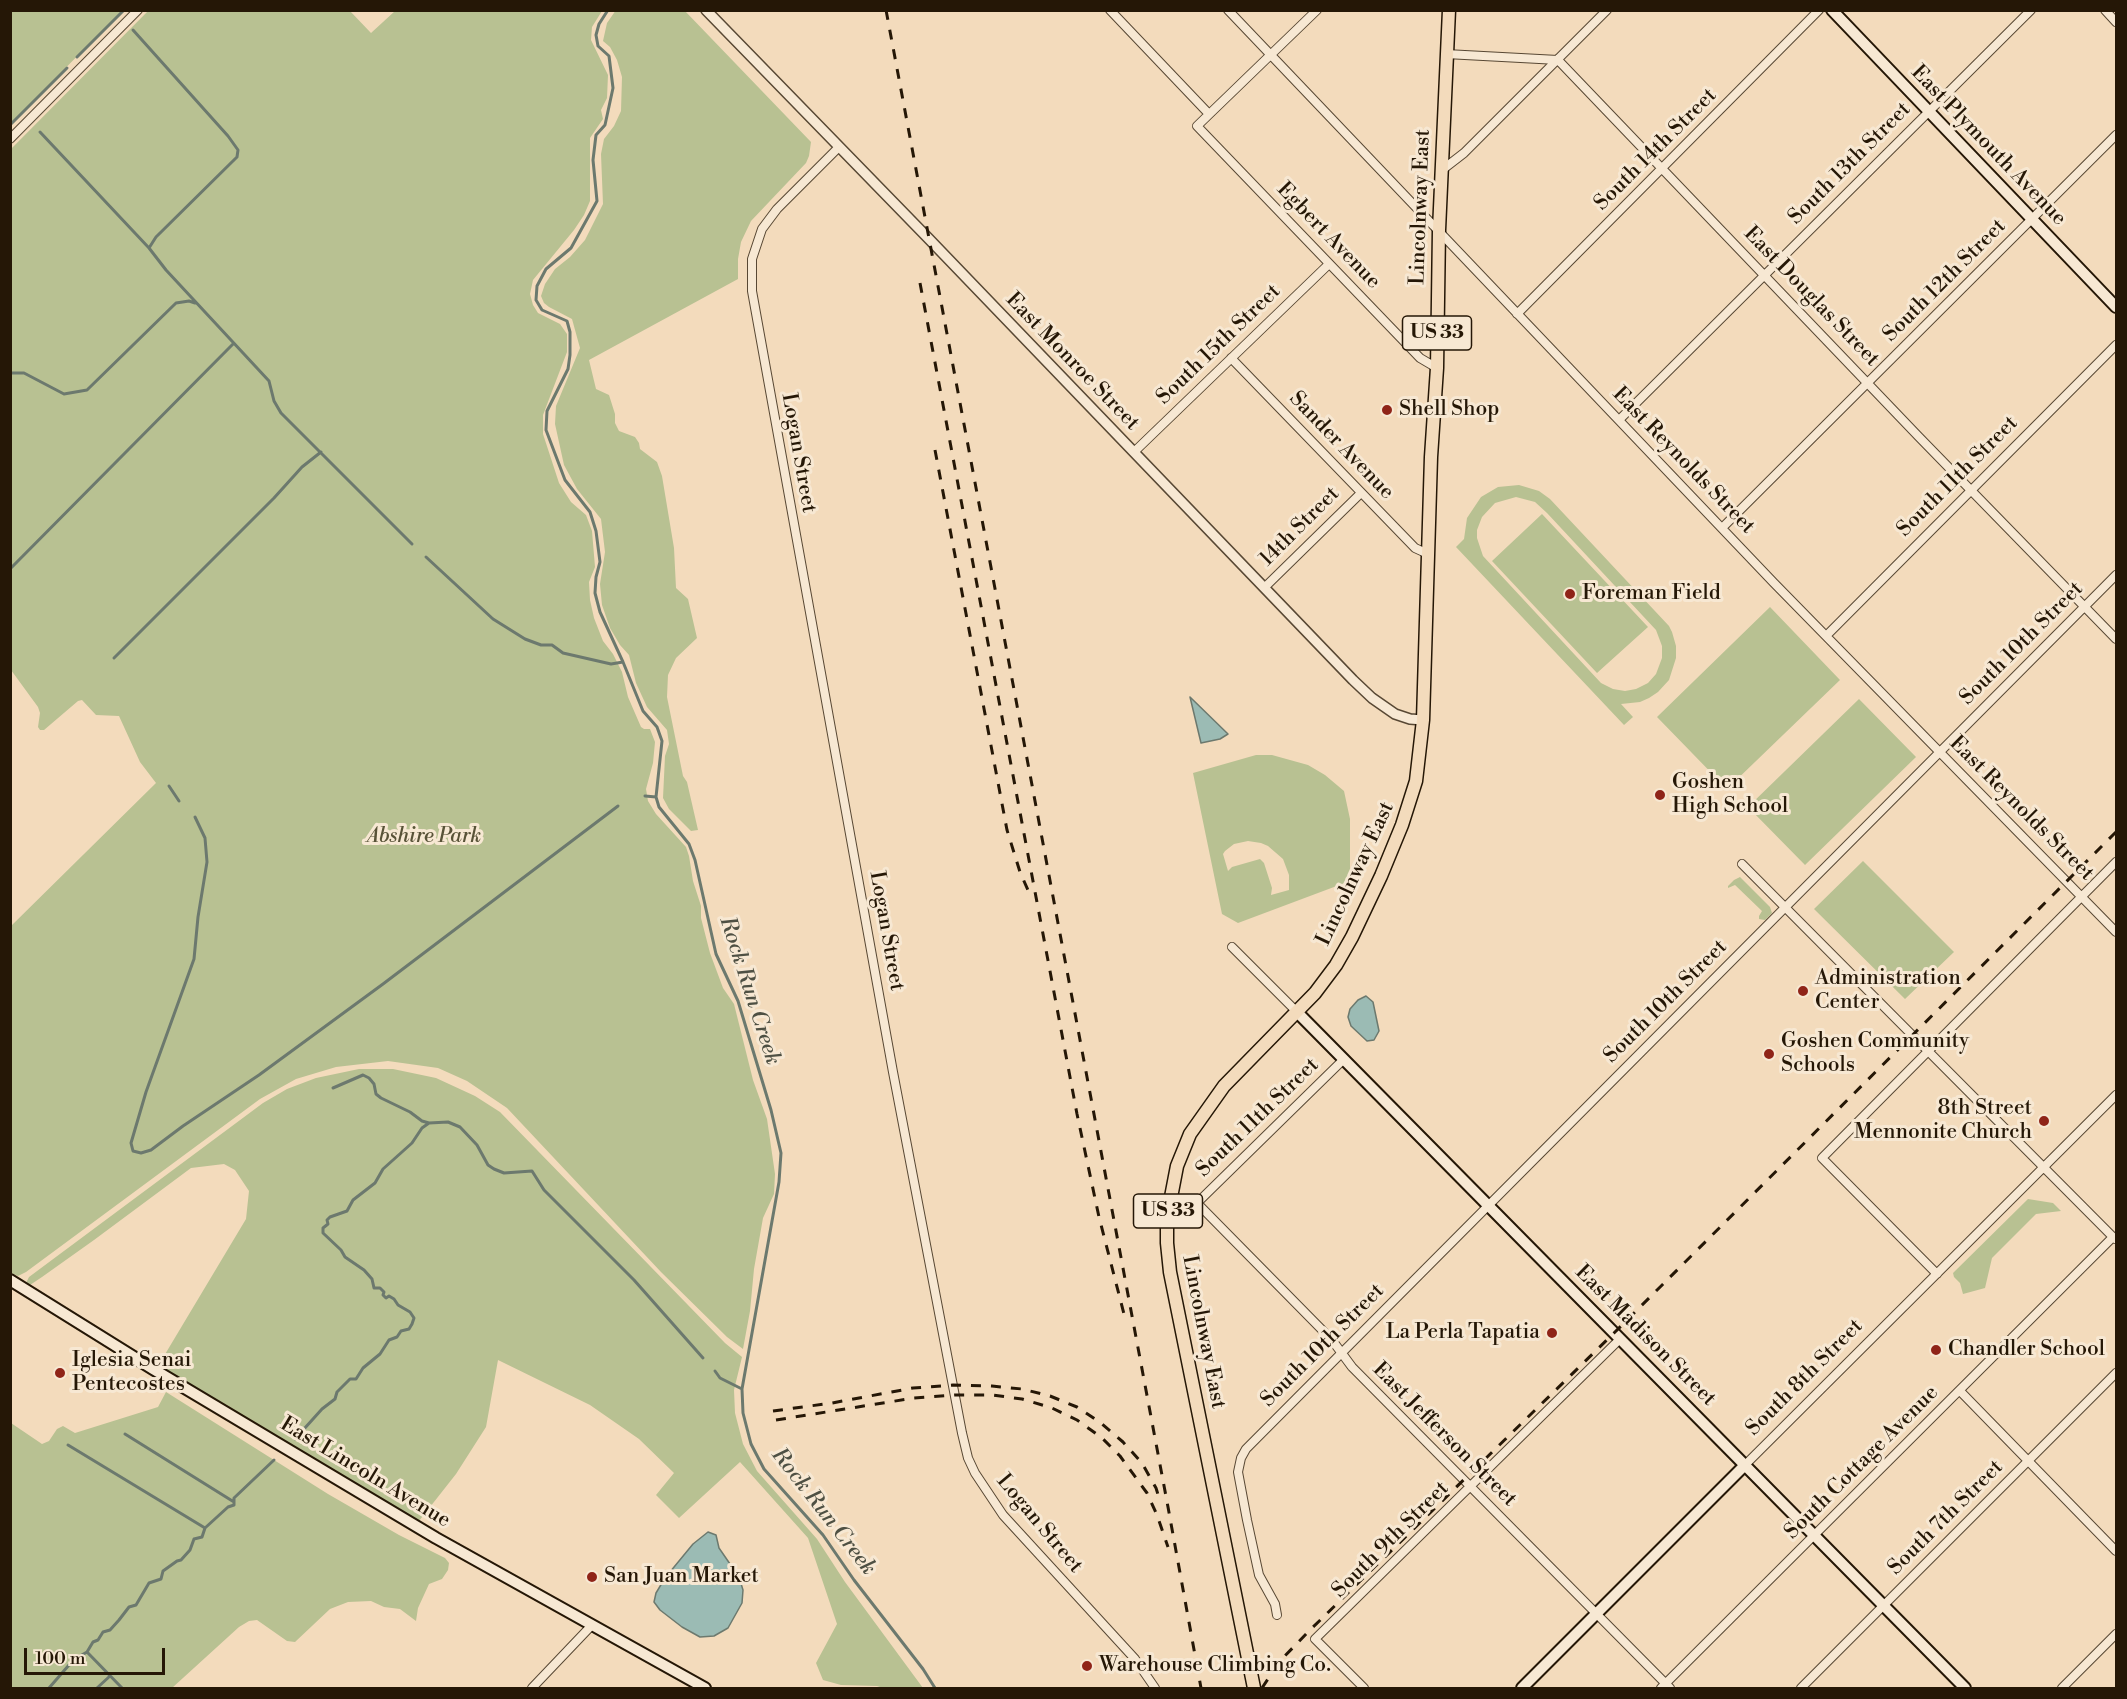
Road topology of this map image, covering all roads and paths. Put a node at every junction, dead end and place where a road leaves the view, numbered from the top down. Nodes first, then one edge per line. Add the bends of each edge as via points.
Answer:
1 (138, 10) edge
2 (705, 10) edge
3 (1110, 10) edge
4 (1228, 10) edge
5 (1317, 10) edge
6 (1607, 10) edge
7 (1819, 10) edge
8 (1832, 10) edge
9 (2031, 10) edge
10 (2106, 10) edge
11 (1448, 12) edge
12 (2116, 22) edge
13 (1446, 54) junction
14 (1271, 55) junction
15 (1558, 60) junction
16 (1928, 111) junction
17 (1209, 114) junction
18 (2116, 135) edge
19 (10, 139) edge
20 (840, 147) junction
21 (1662, 169) junction
22 (1442, 170) junction
23 (2032, 219) junction
24 (1439, 230) junction
25 (1329, 264) junction
26 (1765, 275) junction
27 (2116, 307) edge
28 (1518, 314) junction
29 (2116, 345) edge
30 (1231, 358) junction
31 (1437, 368) junction
32 (1868, 383) junction
33 (1619, 420) junction
34 (1134, 452) junction
35 (1970, 489) junction
36 (1361, 493) junction
37 (1722, 528) junction
38 (1428, 554) junction
39 (2116, 575) edge
40 (1265, 587) junction
41 (2085, 607) junction
42 (1826, 636) junction
43 (2116, 639) edge
44 (1423, 720) junction
45 (1940, 752) junction
46 (2116, 862) edge
47 (1742, 864) dead end
48 (2082, 896) junction
49 (1785, 908) junction
50 (2116, 932) edge
51 (1232, 947) dead end
52 (1296, 1011) junction
53 (1929, 1051) junction
54 (1344, 1059) junction
55 (2116, 1095) edge
56 (2044, 1167) junction
57 (1197, 1203) joint
58 (1489, 1206) junction
59 (2115, 1239) edge
60 (1937, 1274) junction
61 (10, 1280) edge
62 (1620, 1339) junction
63 (1342, 1353) junction
64 (2116, 1373) edge
65 (1960, 1391) junction
66 (2029, 1461) junction
67 (1745, 1465) junction
68 (1471, 1486) junction
69 (1814, 1535) junction
70 (2116, 1551) edge
71 (1884, 1606) junction
72 (1596, 1614) junction
73 (1277, 1615) dead end
74 (592, 1625) junction
75 (2116, 1634) edge
76 (1666, 1687) edge
77 (532, 1689) edge
78 (705, 1689) edge
79 (1155, 1689) edge
80 (1254, 1689) edge
81 (1364, 1689) edge
82 (1522, 1689) edge
83 (1801, 1689) edge
84 (1965, 1689) edge
85 (2062, 1689) edge

1 - 19 street
2 - 20 street, East Monroe Street
3 - 17 street
4 - 14 street, East Reynolds Street
5 - 14 street
6 - 15 street
7 - 21 street, South 14th Street
8 - 16 main road, East Plymouth Avenue
9 - 16 street, South 13th Street
10 - 12 street
11 - 13 highway, Lincolnway East / US 33
13 - 15 street
13 - 22 highway, Lincolnway East / US 33
14 - 17 street
14 - 24 street, East Reynolds Street
15 - 21 street, East Douglas Street
15 - 22 street
16 - 23 main road, East Plymouth Avenue
16 - 26 street, South 13th Street
17 - 25 street, Egbert Avenue via 1197,126
18 - 23 street, South 12th Street
20 - 34 street, East Monroe Street
20 - 79 street, Logan Street via 762,229 752,259 752,291 962,1433 975,1473 1003,1515 1135,1659
21 - 26 street, East Douglas Street
21 - 28 street, South 14th Street
22 - 24 highway, Lincolnway East / US 33
23 - 27 main road, East Plymouth Avenue
23 - 32 street, South 12th Street
24 - 28 street, East Reynolds Street
24 - 31 highway, Lincolnway East / US 33
25 - 30 street, South 15th Street
25 - 31 street, Egbert Avenue via 1420,358
26 - 32 street, East Douglas Street
26 - 33 street, South 13th Street
28 - 33 street, East Reynolds Street
29 - 35 street, South 11th Street
30 - 34 street, South 15th Street
30 - 36 street, Sander Avenue
31 - 38 highway, Lincolnway East / US 33
32 - 35 street, East Douglas Street
32 - 37 street, South 12th Street
33 - 37 street, East Reynolds Street
34 - 40 street, East Monroe Street
35 - 41 street, East Douglas Street
35 - 42 street, South 11th Street
36 - 38 street, Sander Avenue via 1415,548
36 - 40 street, 14th Street
37 - 42 street, East Reynolds Street
38 - 44 highway, Lincolnway East / US 33
39 - 41 street, South 10th Street
40 - 44 street, East Monroe Street via 1372,698 1395,714
41 - 43 street, East Douglas Street
41 - 45 street, South 10th Street
42 - 45 street, East Reynolds Street
44 - 52 highway, Lincolnway East / US 33 via 1416,781 1380,876 1336,965
45 - 48 street, East Reynolds Street
45 - 49 street, South 10th Street
46 - 48 street
47 - 49 street
48 - 50 street, East Reynolds Street
48 - 53 street
49 - 53 street
49 - 58 street, South 10th Street
51 - 52 street
52 - 54 main road, East Madison Street
52 - 80 highway, Lincolnway East / US 33 via 1224,1086 1199,1119 1178,1166 1167,1218 1170,1272
53 - 56 street
53 - 60 street via 1822,1158
54 - 57 street, South 11th Street
54 - 58 main road, East Madison Street
55 - 56 street, South 8th Street
56 - 59 street
56 - 60 street, South 8th Street
57 - 63 street, East Jefferson Street
58 - 62 main road, East Madison Street
58 - 63 street, South 10th Street
59 - 65 street, South Cottage Avenue
60 - 67 street, South 8th Street
61 - 74 main road, East Lincoln Avenue via 301,1459
62 - 67 main road, East Madison Street
62 - 68 street, South 9th Street
63 - 68 street, East Jefferson Street
63 - 73 street, South 10th Street via 1250,1444 1239,1467 1259,1575
64 - 66 street, South 7th Street
65 - 66 street
65 - 69 street, South Cottage Avenue
66 - 70 street
66 - 71 street, South 7th Street
67 - 69 main road, East Madison Street
67 - 72 main road, South 8th Street
68 - 72 street, East Jefferson Street
68 - 81 street, South 9th Street via 1315,1639
69 - 71 main road, East Madison Street
69 - 76 street, South Cottage Avenue
71 - 83 street, South 7th Street
71 - 84 main road, East Madison Street
72 - 76 street, East Jefferson Street
72 - 82 main road, South 8th Street
74 - 77 street
74 - 78 main road, East Lincoln Avenue
75 - 85 street

